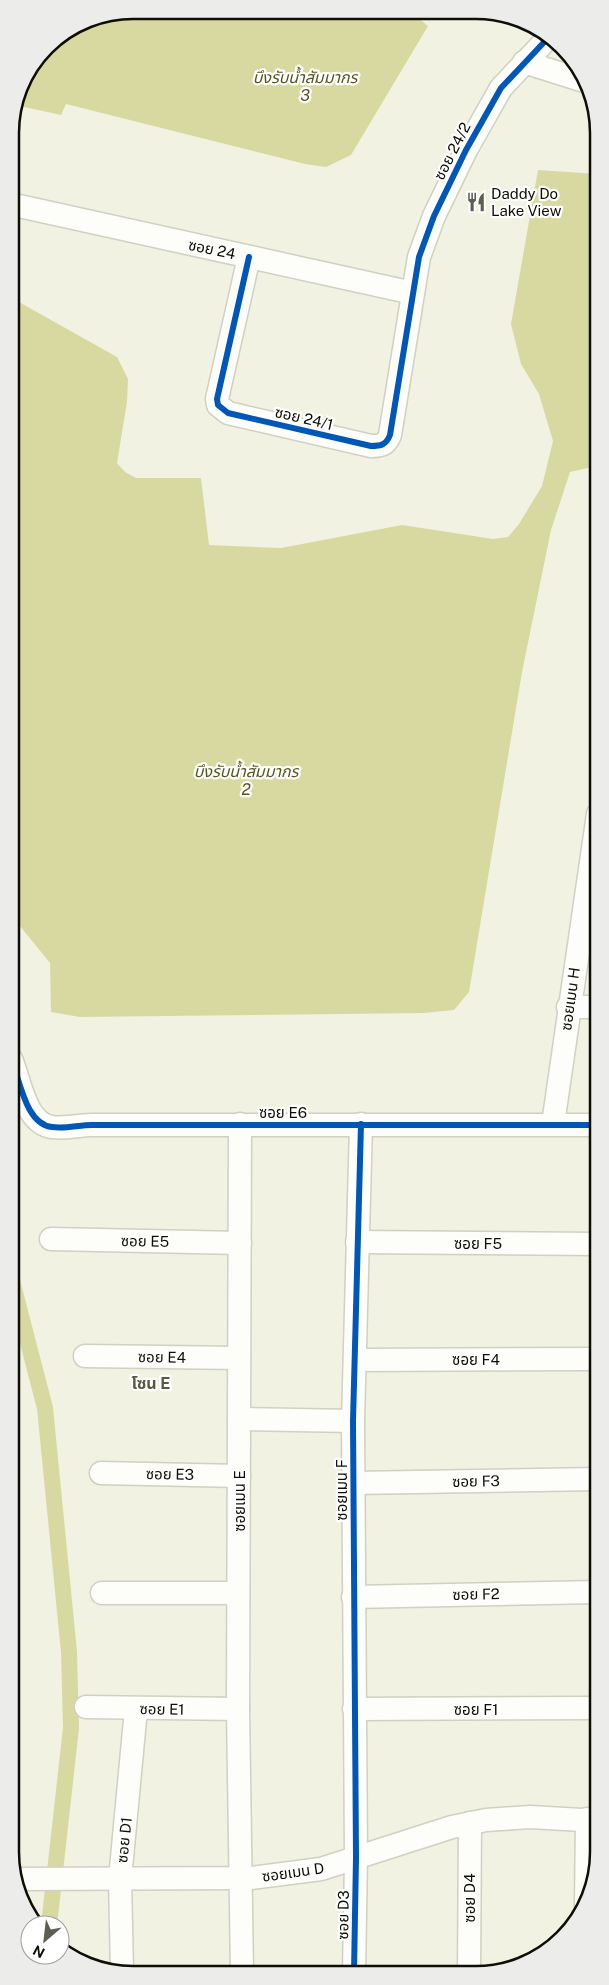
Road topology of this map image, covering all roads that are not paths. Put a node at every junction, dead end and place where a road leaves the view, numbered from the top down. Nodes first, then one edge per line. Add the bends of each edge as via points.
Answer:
1 (544, 42) edge
2 (524, 62) junction
3 (576, 79) edge
4 (19, 206) edge
5 (249, 257) junction
6 (413, 293) junction
7 (590, 902) edge
8 (568, 1007) junction
9 (590, 1007) edge
10 (19, 1085) edge
11 (240, 1124) junction
12 (361, 1124) junction
13 (553, 1124) junction
14 (590, 1125) edge
15 (51, 1238) dead end
16 (357, 1242) junction
17 (240, 1243) junction
18 (590, 1244) edge
19 (85, 1356) dead end
20 (239, 1358) junction
21 (590, 1359) edge
22 (354, 1360) junction
23 (239, 1419) junction
24 (353, 1421) junction
25 (100, 1473) dead end
26 (239, 1476) junction
27 (590, 1479) edge
28 (353, 1483) junction
29 (590, 1590) edge
30 (102, 1593) dead end
31 (238, 1593) junction
32 (353, 1597) junction
33 (86, 1707) dead end
34 (590, 1708) edge
35 (136, 1709) junction
36 (238, 1709) junction
37 (354, 1709) junction
38 (590, 1820) edge
39 (470, 1823) junction
40 (356, 1857) junction
41 (239, 1878) junction
42 (22, 1879) edge
43 (120, 1879) junction
44 (122, 1965) edge
45 (242, 1966) edge
46 (354, 1966) edge
47 (469, 1966) edge

1 - 2 street, ซอย 24/2
2 - 3 street
2 - 6 street, ซอย 24/2 via 501,88 434,216 419,257
4 - 5 street, ซอย 24
5 - 6 street, ซอย 24
5 - 6 street, ซอย 24/1 via 218,405 228,412 371,446 381,446 390,435
7 - 8 street, ซอยเมน H
8 - 9 street
8 - 13 street, ซอยเมน H
10 - 11 street, ซอย E6 via 38,1121 51,1127
11 - 12 street, ซอย E6
11 - 17 street, ซอยเมน E
12 - 13 street, ซอย E6
12 - 16 street, ซอยเมน F
13 - 14 street, ซอย E6
15 - 17 street, ซอย E5
16 - 18 street, ซอย F5
16 - 22 street, ซอยเมน F
17 - 20 street, ซอยเมน E
19 - 20 street, ซอย E4
20 - 23 street, ซอยเมน E
21 - 22 street, ซอย F4
22 - 24 street, ซอยเมน F
23 - 24 street
23 - 26 street, ซอยเมน E
24 - 28 street, ซอยเมน F
25 - 26 street, ซอย E3
26 - 31 street, ซอยเมน E
27 - 28 street, ซอย F3
28 - 32 street, ซอยเมน F
29 - 32 street, ซอย F2
30 - 31 street
31 - 36 street, ซอยเมน E
32 - 37 street, ซอยเมน F
33 - 35 street, ซอย E1
34 - 37 street, ซอย F1
35 - 36 street, ซอย E1
35 - 43 street, ซอย D1
36 - 41 street, ซอยเมน E
37 - 40 street, ซอยเมน F
38 - 39 street, ซอยเมน D via 530,1817
39 - 40 street, ซอยเมน D
39 - 47 street, ซอย D4
40 - 41 street, ซอยเมน D via 321,1869
40 - 46 street, ซอย D3
41 - 43 street, ซอยเมน D
41 - 45 street, ซอยเมน E
42 - 43 street, ซอยเมน D
43 - 44 street, ซอย D1

